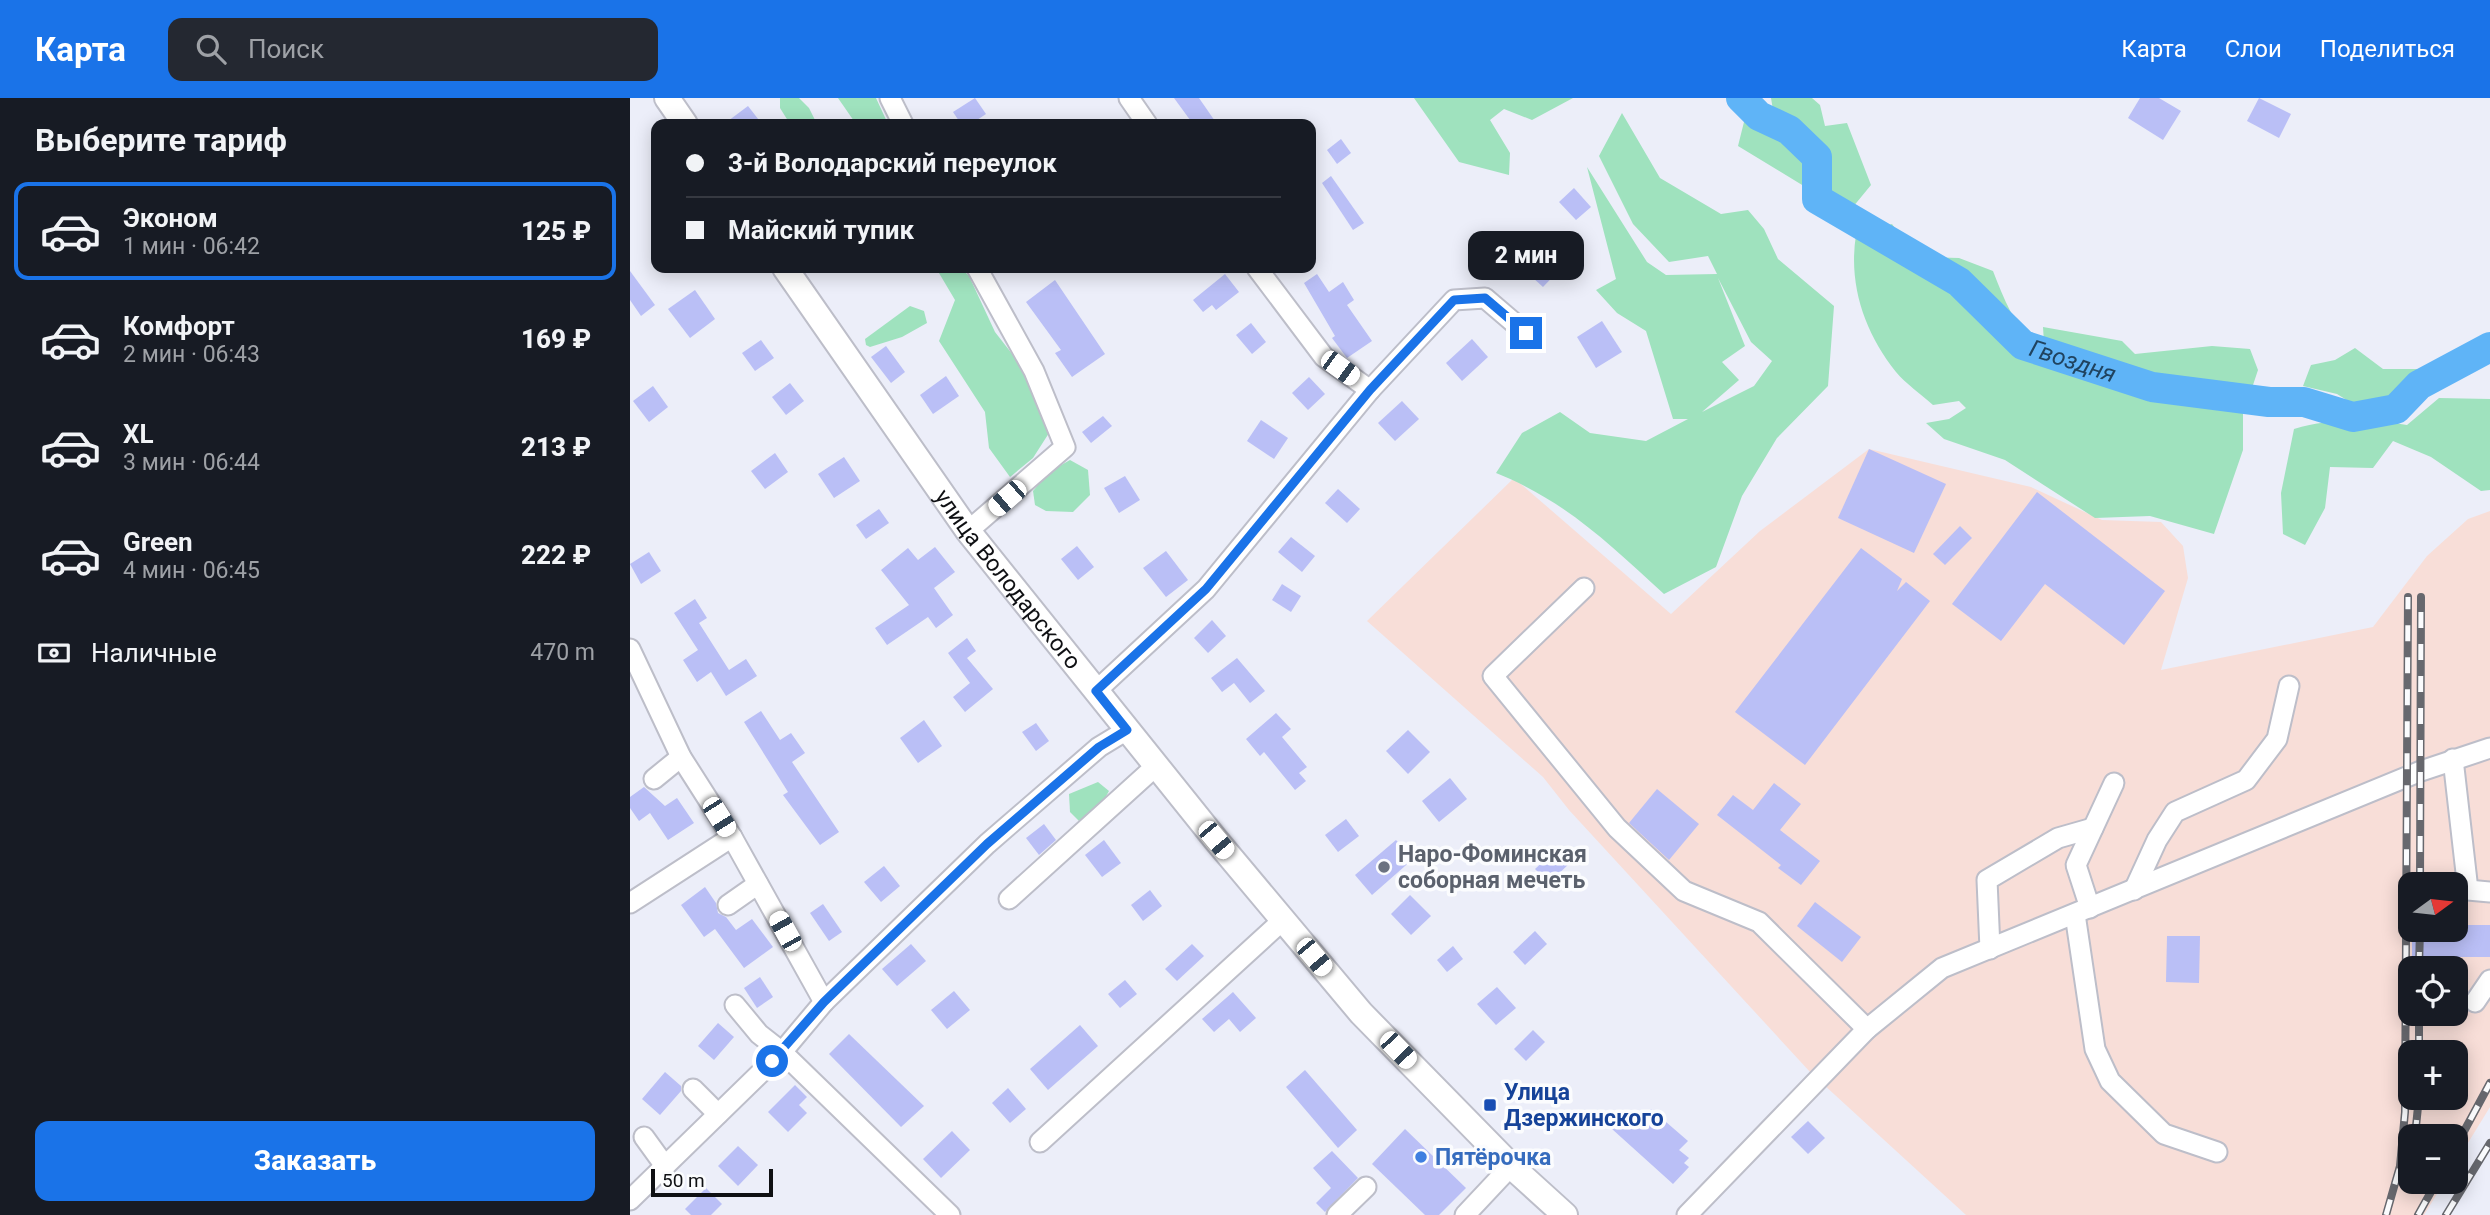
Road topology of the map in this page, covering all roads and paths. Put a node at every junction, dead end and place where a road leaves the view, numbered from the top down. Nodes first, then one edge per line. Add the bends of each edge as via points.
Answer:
1 (667, 98) edge
2 (890, 98) edge
3 (1129, 98) edge
4 (682, 119) edge
5 (900, 119) edge
6 (1144, 119) edge
7 (788, 273) edge
8 (980, 273) edge
9 (1260, 273) edge
10 (1526, 333) dead end
11 (1370, 390) junction
12 (968, 531) junction
13 (1584, 588) dead end
14 (630, 649) edge
15 (2289, 686) dead end
16 (1096, 691) junction
17 (1127, 730) junction
18 (2490, 748) edge
19 (681, 757) junction
20 (2453, 759) junction
21 (1156, 766) junction
22 (654, 779) dead end
23 (2114, 783) dead end
24 (2093, 828) junction
25 (732, 837) junction
26 (758, 884) junction
27 (2134, 890) junction
28 (2490, 892) edge
29 (1009, 899) dead end
30 (630, 903) edge
31 (729, 905) dead end
32 (2082, 911) junction
33 (1283, 920) junction
34 (1990, 949) junction
35 (2490, 980) edge
36 (824, 1002) junction
37 (2475, 1002) dead end
38 (735, 1006) dead end
39 (1867, 1029) junction
40 (754, 1044) dead end
41 (777, 1056) junction
42 (693, 1089) dead end
43 (719, 1114) junction
44 (644, 1137) dead end
45 (1040, 1142) dead end
46 (2217, 1152) dead end
47 (665, 1166) junction
48 (1511, 1166) junction
49 (1366, 1186) dead end
50 (630, 1200) edge
51 (1345, 1212) edge
52 (950, 1215) edge
53 (1465, 1215) edge
54 (1565, 1215) edge
55 (1687, 1215) edge

1 - 4 main road
2 - 5 street
3 - 6 street
7 - 12 main road, улица Володарского
8 - 12 street via 1034,371 1065,447
9 - 11 street via 1324,357
10 - 11 street via 1485,298 1454,300
11 - 16 street via 1206,589
12 - 16 main road, улица Володарского
13 - 39 street via 1493,676 1636,846 1684,891 1759,922
14 - 19 street
15 - 27 street via 2277,738 2246,780 2175,812
16 - 17 main road, улица Володарского
17 - 21 main road, улица Володарского
17 - 36 street via 1099,747 987,844
18 - 20 street
19 - 22 street
19 - 25 street
20 - 27 street
20 - 28 street via 2468,890
21 - 29 street
21 - 33 main road, улица Володарского
23 - 24 street
24 - 32 street via 2076,865
24 - 34 street via 2058,838 1987,880
25 - 26 street
25 - 30 street
26 - 31 street
26 - 36 street
27 - 32 street
32 - 34 street
32 - 46 street via 2095,1049 2110,1081 2164,1134
33 - 45 street
33 - 48 main road, улица Володарского via 1361,1013
34 - 39 street via 1942,968
35 - 37 street
36 - 41 street
38 - 41 street
39 - 55 street
40 - 41 street
41 - 43 street
41 - 52 street
42 - 43 street
43 - 47 street
44 - 47 street
47 - 50 street
48 - 53 street
48 - 54 main road, улица Володарского
49 - 51 street

